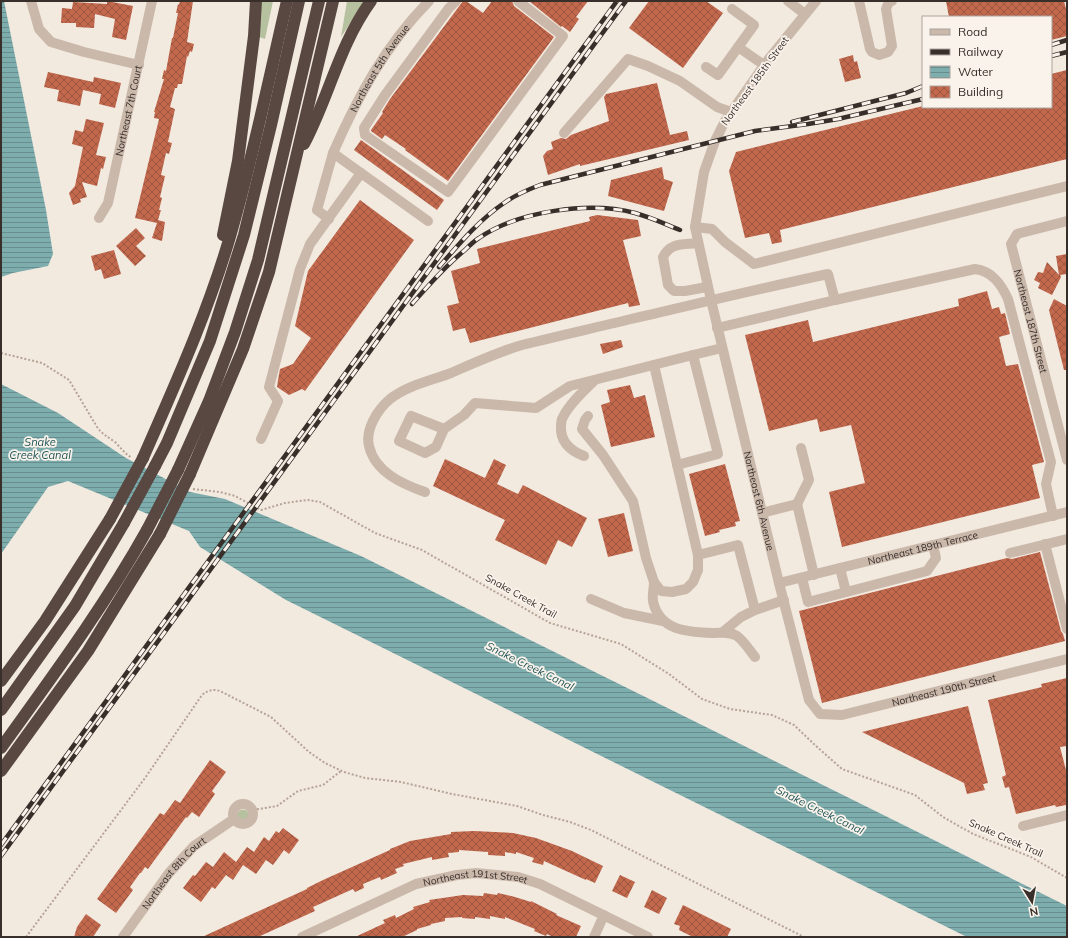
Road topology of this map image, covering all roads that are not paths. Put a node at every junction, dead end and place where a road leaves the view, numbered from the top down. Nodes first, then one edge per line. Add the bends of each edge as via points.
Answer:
1 (31, 1) edge
2 (152, 1) edge
3 (256, 1) edge
4 (287, 1) edge
5 (299, 1) edge
6 (319, 1) edge
7 (333, 1) edge
8 (371, 1) edge
9 (429, 1) edge
10 (456, 1) edge
11 (518, 1) edge
12 (788, 1) edge
13 (816, 1) edge
14 (859, 1) edge
15 (892, 1) edge
16 (732, 9) dead end
17 (805, 14) junction
18 (738, 47) junction
19 (139, 65) junction
20 (764, 65) junction
21 (706, 67) dead end
22 (731, 112) junction
23 (564, 132) dead end
24 (333, 153) junction
25 (295, 161) junction
26 (361, 173) junction
27 (1067, 186) edge
28 (99, 218) dead end
29 (329, 219) junction
30 (428, 221) dead end
31 (1067, 222) edge
32 (695, 227) junction
33 (698, 244) junction
34 (215, 284) junction
35 (707, 285) junction
36 (711, 300) junction
37 (835, 300) junction
38 (717, 328) junction
39 (722, 348) junction
40 (693, 355) junction
41 (654, 365) junction
42 (595, 379) junction
43 (588, 416) dead end
44 (444, 429) dead end
45 (261, 439) dead end
46 (801, 448) dead end
47 (584, 456) dead end
48 (1067, 460) edge
49 (677, 464) junction
50 (425, 492) dead end
51 (797, 504) junction
52 (762, 513) junction
53 (1066, 515) edge
54 (1053, 516) junction
55 (1067, 539) edge
56 (1045, 544) junction
57 (933, 545) junction
58 (1010, 553) dead end
59 (698, 555) junction
60 (840, 568) junction
61 (814, 575) junction
62 (802, 578) junction
63 (654, 582) junction
64 (780, 584) junction
65 (846, 592) junction
66 (591, 599) dead end
67 (784, 600) junction
68 (755, 610) junction
69 (663, 621) junction
70 (1067, 629) edge
71 (724, 631) junction
72 (755, 657) dead end
73 (1067, 659) edge
74 (1, 681) edge
75 (1, 710) edge
76 (820, 714) joint
77 (1, 748) edge
78 (1, 771) edge
79 (1067, 815) edge
80 (234, 819) junction
81 (1023, 826) dead end
82 (604, 915) junction
83 (123, 937) edge
84 (302, 937) edge
85 (594, 937) edge
86 (648, 937) edge

1 - 19 street via 39,29 51,42
2 - 19 street, Northeast 7th Court
3 - 34 highway via 238,162
4 - 34 highway via 250,161
5 - 75 highway, bridge via 244,235 210,341 167,443 124,523 75,606
6 - 77 highway, bridge via 258,260 209,401 178,470 130,561 80,639
7 - 25 highway
8 - 25 highway via 346,43 314,125
9 - 24 street, Northeast 5th Avenue via 405,27 377,67 356,102
10 - 11 street via 385,95 364,128 365,135 448,192 563,36
12 - 17 street
13 - 17 street, Northeast 185th Street
14 - 15 street via 870,49 879,55 888,52 892,46 886,9 888,2
16 - 18 street via 754,25
17 - 20 street, Northeast 185th Street
18 - 20 street
18 - 21 street via 718,75
19 - 28 street, Northeast 7th Court via 108,203
20 - 22 street, Northeast 185th Street
22 - 23 street via 716,107 680,81 628,59
22 - 32 street, Northeast 185th Street via 715,141 704,172
24 - 26 street
24 - 29 street, Northeast 5th Avenue via 317,210
25 - 78 highway, bridge via 269,272 243,348 190,474 160,534 88,651
26 - 29 street
26 - 30 street
27 - 32 street via 754,264 712,229
29 - 45 street via 310,244 300,269 269,387 278,401
31 - 48 street, Northeast 187th Street via 1017,234 1011,244
32 - 33 street, Northeast 185th Street
33 - 35 street, Northeast 185th Street
33 - 35 street via 677,245 667,250 663,257 668,285 674,291
34 - 74 highway, bridge via 171,394 110,519 45,621
35 - 36 street, Northeast 6th Avenue
36 - 37 street via 828,274
36 - 38 street, Northeast 6th Avenue
36 - 50 street via 520,346 410,388 390,400 370,425 367,439 369,448 378,465 392,477
37 - 38 street
37 - 54 street via 975,269 993,277 1004,289 1008,299 1051,462 1046,484
38 - 39 street, Northeast 6th Avenue
39 - 40 street
39 - 52 street, Northeast 6th Avenue
40 - 41 street
40 - 49 street via 718,454
41 - 42 street
41 - 49 street
42 - 44 street via 570,386 536,408 475,403 464,415
42 - 47 street via 562,418 561,429 566,444 571,450
43 - 63 street via 582,430 603,455 633,501
46 - 51 street via 809,480
49 - 59 street
51 - 52 street
51 - 61 street
52 - 64 street, Northeast 6th Avenue
53 - 54 street, Northeast 189th Terrace
54 - 57 street, Northeast 189th Terrace
55 - 56 street
56 - 58 street
56 - 70 street
57 - 60 street, Northeast 189th Terrace
57 - 65 street via 936,558 927,571
59 - 63 street via 698,570 693,582 686,589 672,592 661,590
59 - 68 street via 738,545
60 - 61 street, Northeast 189th Terrace
60 - 65 street
61 - 62 street, Northeast 189th Terrace
62 - 64 street, Northeast 189th Terrace
62 - 65 street via 808,602
63 - 69 street via 653,600
64 - 67 street, Northeast 6th Avenue
66 - 69 street via 624,613
67 - 68 street
67 - 76 street, Northeast 6th Avenue via 809,700
68 - 71 street via 741,616
69 - 71 street via 694,632
71 - 72 street via 736,636
73 - 76 street, Northeast 190th Street via 842,715
79 - 81 street
80 - 80 street via 233,812 239,805 248,805 253,810 254,817 250,823 239,824
80 - 83 street, Northeast 8th Court via 194,846 169,873
82 - 84 street, Northeast 191st Street via 540,884 518,877 476,873 416,884
82 - 85 street
82 - 86 street, Northeast 191st Street

